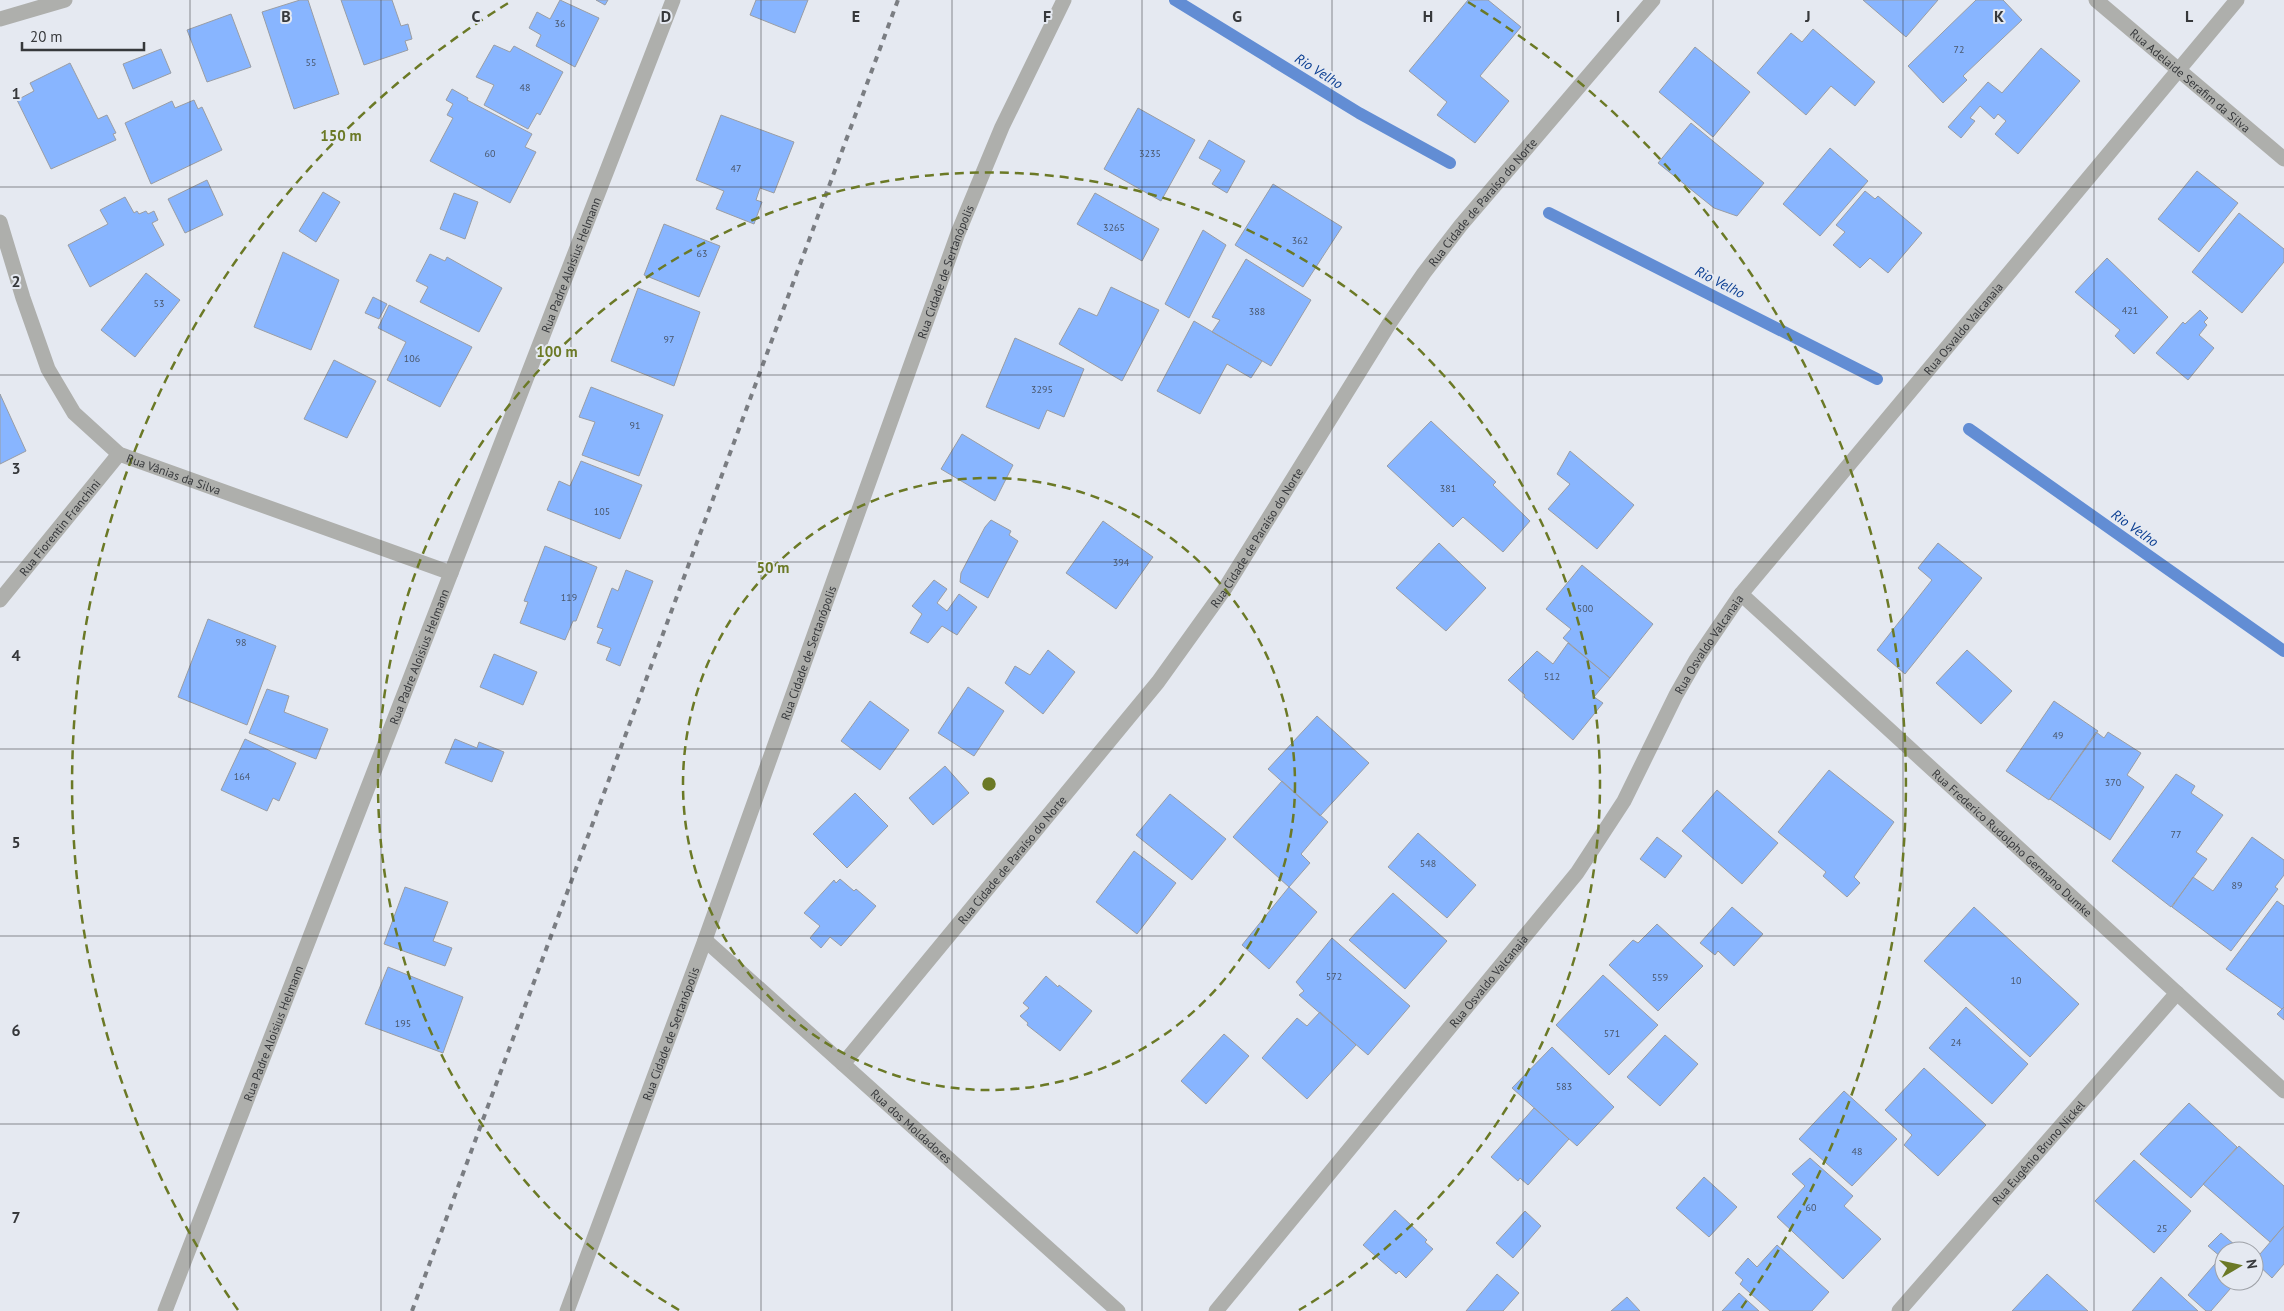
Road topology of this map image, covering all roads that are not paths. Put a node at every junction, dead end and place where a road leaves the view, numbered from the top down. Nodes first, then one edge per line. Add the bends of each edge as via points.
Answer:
1 (65, 0) edge
2 (673, 0) edge
3 (1064, 0) edge
4 (1653, 0) edge
5 (2096, 0) edge
6 (2237, 0) edge
7 (0, 19) edge
8 (2179, 69) junction
9 (2284, 159) edge
10 (0, 222) edge
11 (119, 454) junction
12 (451, 573) junction
13 (1741, 594) junction
14 (0, 600) edge
15 (705, 940) junction
16 (2177, 993) junction
17 (843, 1064) junction
18 (2284, 1091) edge
19 (165, 1311) edge
20 (567, 1311) edge
21 (1118, 1311) edge
22 (1216, 1311) edge
23 (1899, 1311) edge

1 - 7 street
2 - 12 street, Rua Padre Aloisius Helmann
3 - 15 street, Rua Cidade de Sertanópolis via 1002,127 958,233
4 - 17 street, Rua Cidade de Paraíso do Norte via 1461,225 1424,273 1224,590 1158,682
5 - 8 street, Rua Adelaide Serafim da Silva
6 - 8 street, Rua Osvaldo Valcanaia
8 - 9 street, Rua Adelaide Serafim da Silva
8 - 13 street, Rua Osvaldo Valcanaia
10 - 11 street, Rua Vânias da Silva via 48,369 74,413
11 - 12 street, Rua Vânias da Silva
11 - 14 street, Rua Fiorentin Franchini
12 - 19 street, Rua Padre Aloisius Helmann
13 - 16 street, Rua Frederico Rudolpho Germano Dumke
13 - 22 street, Rua Osvaldo Valcanaia via 1696,660 1624,801 1577,873
15 - 17 street, Rua dos Moldadores
15 - 20 street, Rua Cidade de Sertanópolis
16 - 18 street, Rua Frederico Rudolpho Germano Dumke
16 - 23 street, Rua Eugênio Bruno Nickel
17 - 21 street, Rua dos Moldadores

